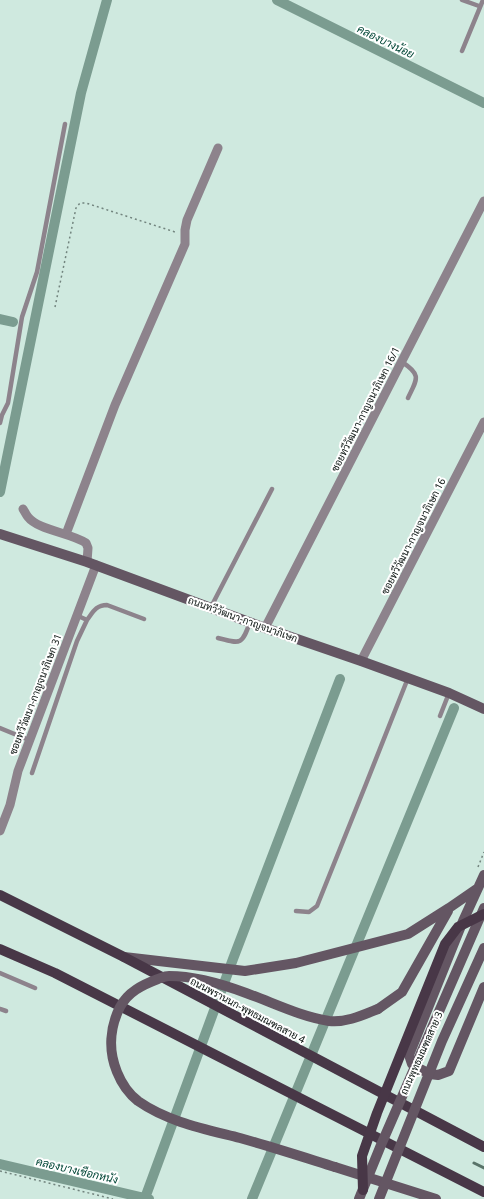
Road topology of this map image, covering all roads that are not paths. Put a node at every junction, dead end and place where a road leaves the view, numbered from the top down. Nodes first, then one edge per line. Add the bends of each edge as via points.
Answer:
1 (462, 0) edge
2 (483, 0) edge
3 (479, 6) junction
4 (462, 51) dead end
5 (65, 124) dead end
6 (218, 148) dead end
7 (484, 201) edge
8 (402, 362) junction
9 (408, 398) dead end
10 (484, 422) edge
11 (0, 423) edge
12 (272, 489) dead end
13 (23, 509) dead end
14 (0, 534) edge
15 (66, 534) junction
16 (91, 564) junction
17 (211, 607) junction
18 (76, 615) junction
19 (87, 620) junction
20 (144, 620) dead end
21 (250, 622) junction
22 (265, 628) junction
23 (218, 638) dead end
24 (361, 661) junction
25 (408, 678) junction
26 (449, 693) junction
27 (484, 709) edge
28 (440, 716) dead end
29 (0, 728) edge
30 (29, 740) junction
31 (32, 773) dead end
32 (0, 831) edge
33 (480, 873) edge
34 (478, 888) junction
35 (0, 895) edge
36 (449, 908) junction
37 (484, 908) edge
38 (296, 911) dead end
39 (484, 914) edge
40 (484, 948) edge
41 (0, 949) edge
42 (122, 956) junction
43 (0, 973) edge
44 (484, 987) edge
45 (34, 988) dead end
46 (0, 1009) edge
47 (6, 1011) dead end
48 (484, 1147) edge
49 (484, 1192) edge
50 (361, 1195) edge
51 (379, 1199) edge
52 (436, 1199) edge

1 - 3 lane
2 - 3 lane
3 - 4 lane
5 - 11 lane via 37,272 22,317 8,403
6 - 15 street via 187,220 184,244
7 - 8 street, ซอยทวีวัฒนา-กาญจนาภิเษก 16/1
8 - 9 lane via 414,371 416,376
8 - 22 street, ซอยทวีวัฒนา-กาญจนาภิเษก 16/1
10 - 24 street, ซอยทวีวัฒนา-กาญจนาภิเษก 16
12 - 17 lane
13 - 15 street via 28,518 36,524
14 - 16 main road, ถนนทวีวัฒนา-กาญจนาภิเษก
15 - 16 street via 86,543
16 - 17 main road, ถนนทวีวัฒนา-กาญจนาภิเษก
16 - 18 street, ซอยทวีวัฒนา-กาญจนาภิเษก 31
17 - 21 main road, ถนนทวีวัฒนา-กาญจนาภิเษก
18 - 19 lane
18 - 30 street, ซอยทวีวัฒนา-กาญจนาภิเษก 31
19 - 20 lane via 94,609 101,605
19 - 31 lane via 77,641
21 - 22 main road, ถนนทวีวัฒนา-กาญจนาภิเษก
21 - 23 lane via 245,635 238,642
22 - 24 main road, ถนนทวีวัฒนา-กาญจนาภิเษก
24 - 25 main road, ถนนทวีวัฒนา-กาญจนาภิเษก
25 - 26 main road, ถนนทวีวัฒนา-กาญจนาภิเษก
25 - 38 lane via 317,906 309,912
26 - 27 main road, ถนนทวีวัฒนา-กาญจนาภิเษก
26 - 28 lane
29 - 30 lane
30 - 32 street, ซอยทวีวัฒนา-กาญจนาภิเษก 31
33 - 34 main road
34 - 36 main road
34 - 44 main road via 409,1055 412,1064 430,1074 438,1075 449,1071
35 - 42 main road, ถนนพรานนก-พุทธมณฑลสาย 4
36 - 42 main road via 408,934 296,963 245,971
36 - 52 main road, bridge via 402,992 378,1009 348,1020 331,1021 308,1017 214,983 167,976 148,982 124,1000 115,1017 111,1036 112,1056 117,1073 127,1090 137,1100 154,1110 179,1122 285,1151
37 - 50 main road, ถนนพุทธมณฑลสาย 3, bridge
39 - 50 main road, bridge via 458,927 445,944 362,1156
40 - 51 main road, ถนนพุทธมณฑลสาย 3, bridge via 442,1042
41 - 49 main road via 55,973
42 - 48 main road, ถนนพรานนก-พุทธมณฑลสาย 4
43 - 45 lane
46 - 47 lane

